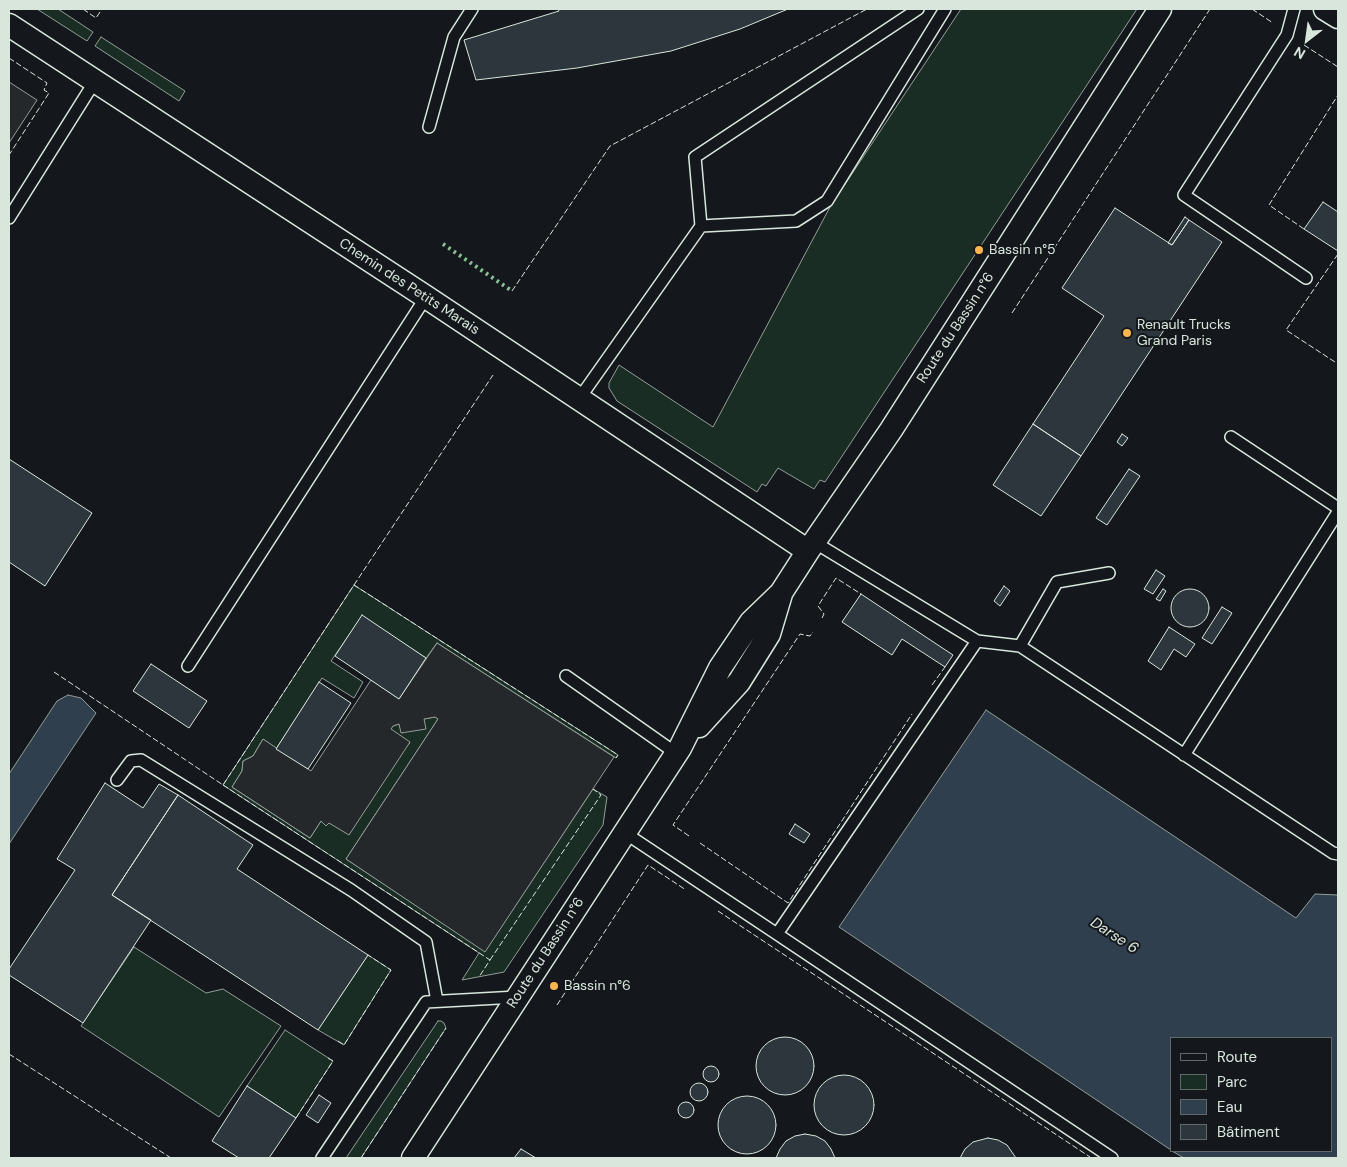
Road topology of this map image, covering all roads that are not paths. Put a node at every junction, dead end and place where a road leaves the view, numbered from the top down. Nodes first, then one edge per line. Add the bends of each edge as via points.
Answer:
1 (472, 9) edge
2 (918, 9) edge
3 (946, 9) edge
4 (1160, 9) edge
5 (1294, 9) edge
6 (1325, 9) edge
7 (1338, 18) edge
8 (9, 25) edge
9 (95, 81) junction
10 (428, 127) dead end
11 (9, 218) edge
12 (701, 226) junction
13 (1306, 278) dead end
14 (426, 297) junction
15 (579, 399) junction
16 (1231, 437) dead end
17 (1338, 510) edge
18 (811, 546) junction
19 (1109, 573) dead end
20 (977, 641) junction
21 (1020, 646) junction
22 (188, 666) dead end
23 (566, 676) dead end
24 (678, 751) junction
25 (1184, 755) junction
26 (116, 780) dead end
27 (625, 833) junction
28 (1338, 854) edge
29 (777, 934) junction
30 (517, 997) junction
31 (438, 1001) junction
32 (322, 1158) edge
33 (413, 1158) edge
34 (1112, 1158) edge

1 - 10 lane via 454,37
2 - 12 lane via 695,157
3 - 12 lane via 827,201 796,221
4 - 18 street, Route du Bassin n°6 via 891,430
5 - 13 lane via 1287,35 1184,195
6 - 7 street
8 - 9 street, Chemin des Petits Marais
9 - 11 lane
9 - 14 street, Chemin des Petits Marais
12 - 15 lane
14 - 15 street, Chemin des Petits Marais
14 - 22 lane
15 - 18 street, Chemin des Petits Marais
16 - 17 lane
17 - 25 lane
18 - 20 lane
18 - 24 street, Route du Bassin n°6 via 781,593 750,622 720,668
19 - 21 lane via 1057,582
20 - 21 lane
20 - 29 lane
21 - 25 lane
23 - 24 lane
24 - 27 street, Route du Bassin n°6
25 - 28 lane
26 - 31 lane via 131,761 141,760 366,900 426,942
27 - 29 lane
27 - 30 street, Route du Bassin n°6
29 - 34 lane
30 - 31 lane
30 - 33 street, Route du Bassin n°6
31 - 32 lane via 426,1002

